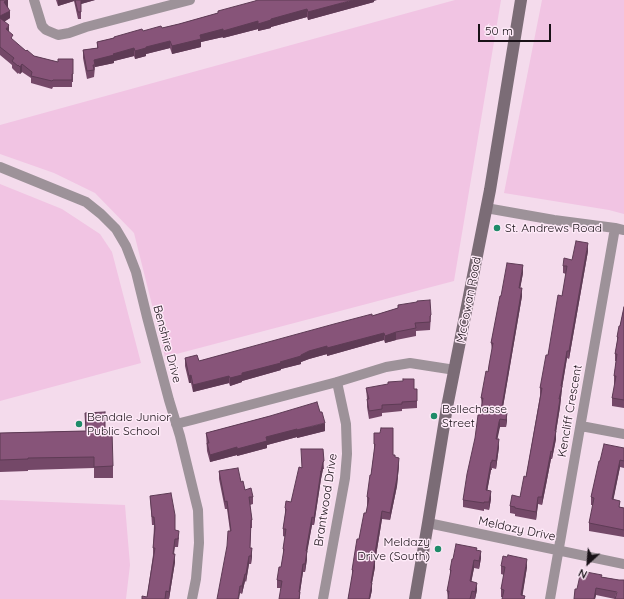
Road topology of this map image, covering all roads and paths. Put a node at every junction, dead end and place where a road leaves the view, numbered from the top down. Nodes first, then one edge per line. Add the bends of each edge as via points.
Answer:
1 (34, 0) edge
2 (190, 0) edge
3 (521, 0) edge
4 (0, 167) edge
5 (486, 208) junction
6 (620, 229) edge
7 (455, 370) junction
8 (337, 382) junction
9 (176, 424) junction
10 (581, 426) junction
11 (624, 434) edge
12 (428, 523) junction
13 (558, 551) junction
14 (624, 564) edge
15 (192, 599) edge
16 (323, 599) edge
17 (415, 599) edge
18 (550, 599) edge

1 - 2 street via 42,26 58,36
3 - 5 main road, McCowan Road
4 - 9 street, Benshire Drive via 86,202 116,229 136,272
5 - 6 street
5 - 7 main road, McCowan Road
6 - 10 street, Kencliff Crescent via 614,241
7 - 8 street via 410,363 386,367
7 - 12 main road, McCowan Road
8 - 9 street
8 - 16 street, Brantwood Drive via 346,424 347,454
9 - 15 street, Benshire Drive via 198,510 199,543
10 - 11 street
10 - 13 street, Kencliff Crescent
12 - 13 street, Meldazy Drive
12 - 17 main road, McCowan Road
13 - 14 street, Meldazy Drive
13 - 18 street, Kencliff Crescent

